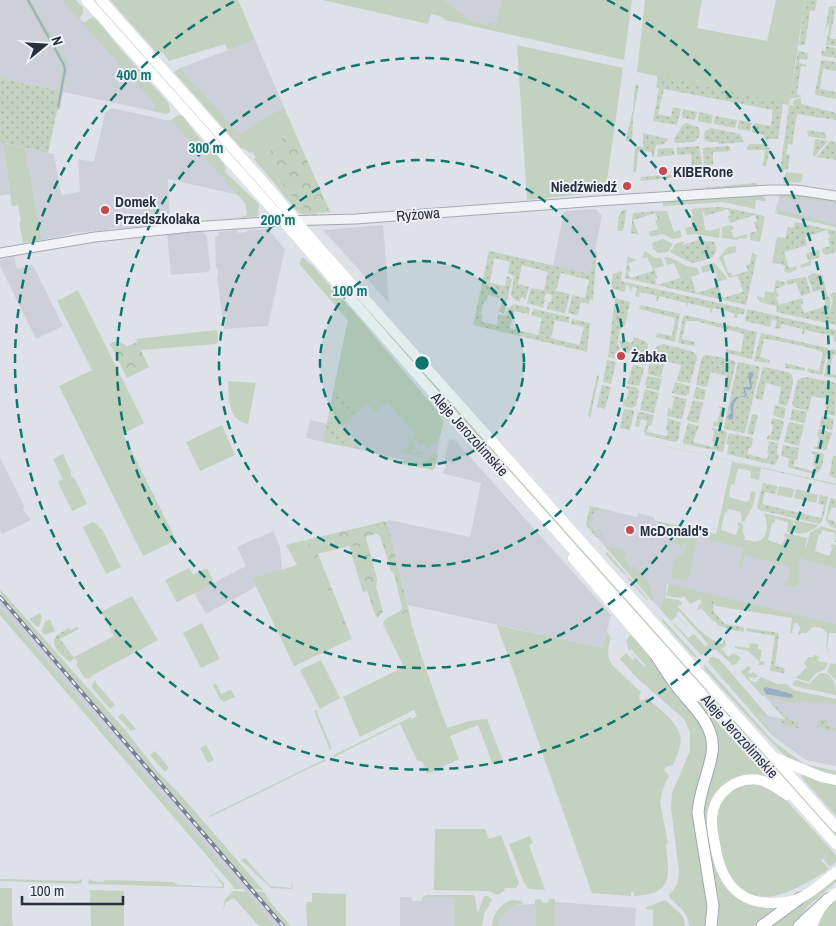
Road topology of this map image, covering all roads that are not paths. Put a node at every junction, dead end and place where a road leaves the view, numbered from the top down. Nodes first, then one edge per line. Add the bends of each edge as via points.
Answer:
1 (86, 0) edge
2 (102, 0) edge
3 (836, 196) edge
4 (282, 221) junction
5 (296, 221) junction
6 (0, 253) edge
7 (551, 524) junction
8 (657, 657) junction
9 (721, 715) junction
10 (773, 756) junction
11 (836, 780) edge
12 (803, 807) junction
13 (836, 827) edge
14 (836, 844) edge
15 (836, 873) edge
16 (832, 896) edge
17 (800, 898) junction
18 (711, 926) edge
19 (762, 926) edge
20 (799, 926) edge
21 (812, 926) edge

1 - 4 main road, Aleje Jerozolimskie
2 - 5 main road, Aleje Jerozolimskie
3 - 5 street, Ryżowa via 770,190
4 - 5 street, Ryżowa
4 - 6 street, Ryżowa via 121,234
4 - 7 main road, Aleje Jerozolimskie
5 - 10 main road, Aleje Jerozolimskie
7 - 8 main road via 573,559
7 - 9 main road, Aleje Jerozolimskie
8 - 9 main road via 699,699
8 - 18 main road via 705,720 713,743 698,813 713,906
9 - 12 main road, Aleje Jerozolimskie
10 - 11 main road
10 - 13 main road, Aleje Jerozolimskie
12 - 14 main road, Aleje Jerozolimskie
12 - 17 main road via 772,784 750,779 727,787 719,795 712,818 717,859 735,890 754,902 787,902
15 - 17 main road
16 - 20 main road
16 - 21 main road
17 - 19 main road

